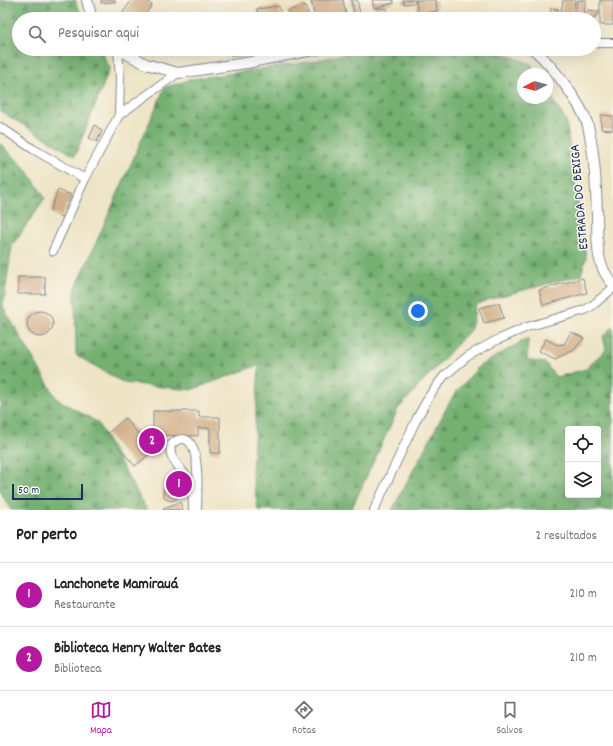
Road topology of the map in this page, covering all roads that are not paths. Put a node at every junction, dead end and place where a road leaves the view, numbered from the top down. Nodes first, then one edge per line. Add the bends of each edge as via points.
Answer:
1 (88, 0) edge
2 (91, 12) edge
3 (601, 43) edge
4 (613, 43) edge
5 (118, 56) edge
6 (131, 56) edge
7 (282, 56) edge
8 (542, 56) edge
9 (178, 73) junction
10 (119, 115) junction
11 (0, 127) edge
12 (85, 179) junction
13 (53, 251) dead end
14 (613, 284) edge
15 (613, 288) edge
16 (193, 510) edge
17 (197, 510) edge
18 (374, 510) edge

1 - 2 street
3 - 4 street
5 - 10 street
6 - 9 street via 146,64
7 - 9 street
8 - 14 street, ESTRADA DO BEXIGA via 577,103 587,125 596,184 597,246 601,267
9 - 10 street
10 - 12 street
11 - 12 street
12 - 13 street
15 - 18 street via 585,310 527,327 485,346 444,376 417,418
16 - 17 street via 188,479 171,453 171,445 180,439 190,441 194,448

